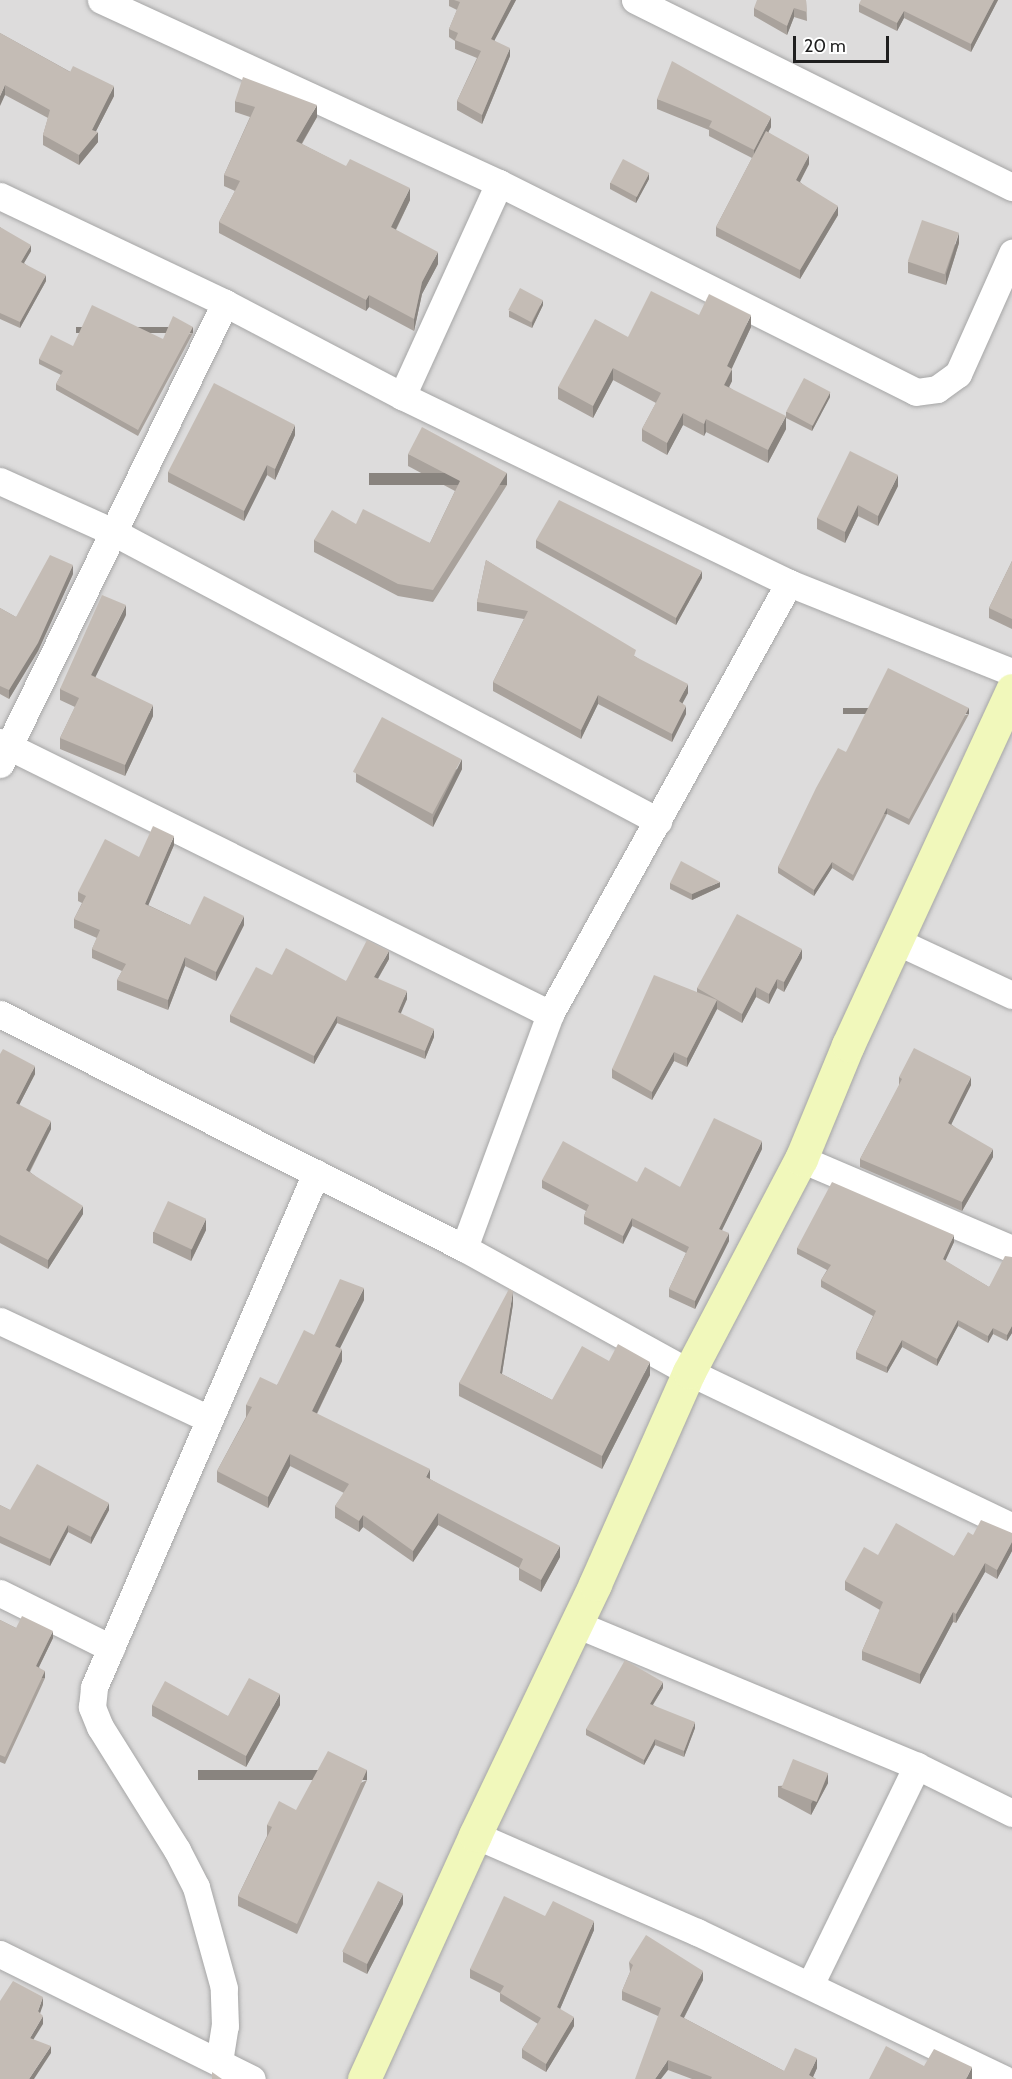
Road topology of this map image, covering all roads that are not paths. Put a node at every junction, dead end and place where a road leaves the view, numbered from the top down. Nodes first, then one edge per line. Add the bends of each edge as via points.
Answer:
1 (101, 0) edge
2 (635, 0) edge
3 (499, 183) junction
4 (1012, 187) edge
5 (0, 196) edge
6 (1012, 253) edge
7 (225, 303) junction
8 (402, 396) junction
9 (0, 481) edge
10 (115, 533) junction
11 (789, 584) junction
12 (1012, 672) edge
13 (1012, 690) edge
14 (3, 751) edge
15 (658, 821) junction
16 (896, 941) junction
17 (1012, 995) edge
18 (0, 1014) edge
19 (550, 1014) junction
20 (801, 1159) junction
21 (316, 1173) junction
22 (464, 1248) junction
23 (1012, 1249) edge
24 (0, 1321) edge
25 (689, 1372) junction
26 (209, 1419) junction
27 (1012, 1527) edge
28 (0, 1593) edge
29 (576, 1624) junction
30 (111, 1648) junction
31 (916, 1766) junction
32 (1012, 1813) edge
33 (475, 1835) junction
34 (0, 1953) edge
35 (810, 1984) junction
36 (219, 2062) junction
37 (252, 2079) edge
38 (364, 2079) edge
39 (1004, 2079) edge

1 - 3 street
2 - 4 street
3 - 6 street via 916,393 937,389 958,374
3 - 8 street
5 - 7 street
7 - 8 street
7 - 10 street
8 - 11 street
9 - 10 street
10 - 14 street
10 - 15 street
11 - 12 street
11 - 15 street
13 - 16 street
14 - 19 street
15 - 19 street
16 - 17 street
16 - 20 street
18 - 21 street
19 - 22 street
20 - 23 street
20 - 25 street
21 - 22 street
21 - 26 street
22 - 25 street
24 - 26 street
25 - 27 street
25 - 29 street
26 - 30 street
28 - 30 street
29 - 31 street
29 - 33 street
30 - 36 street via 94,1687 92,1707 100,1727 196,1887 224,1988 225,2026
31 - 32 street
31 - 35 street
33 - 35 street
33 - 38 street
34 - 36 street
35 - 39 street
36 - 37 street

